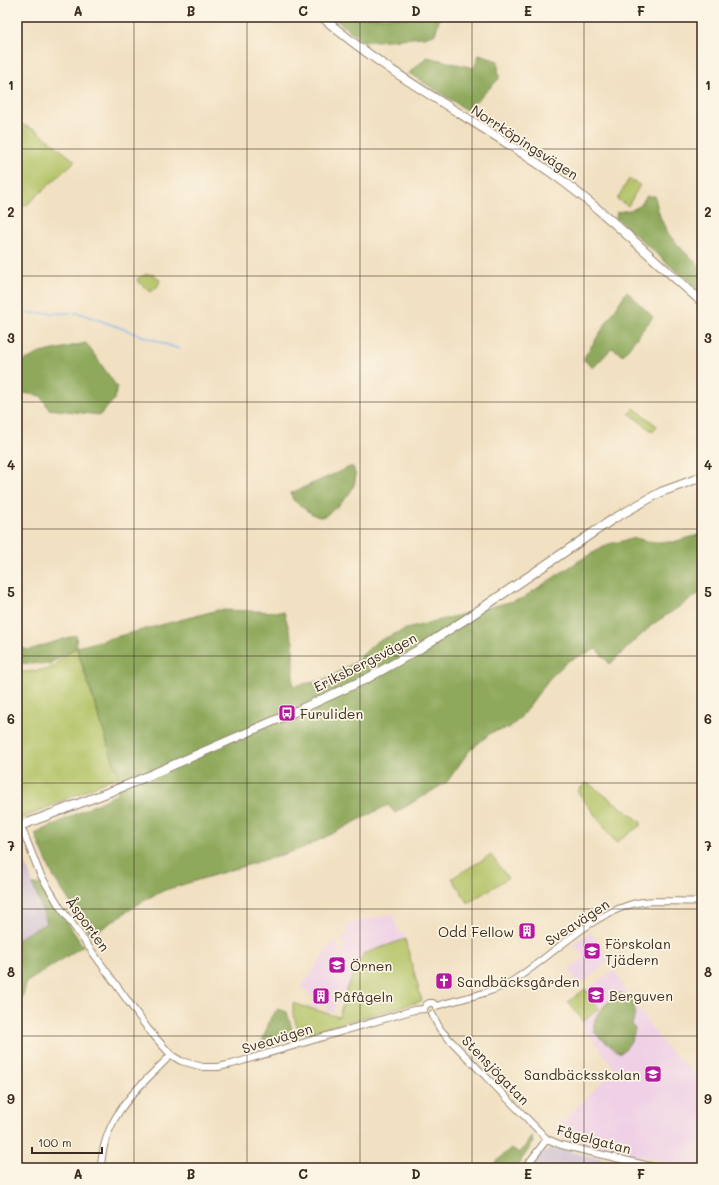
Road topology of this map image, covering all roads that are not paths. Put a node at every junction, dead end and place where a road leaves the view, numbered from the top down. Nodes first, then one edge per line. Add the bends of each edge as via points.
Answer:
1 (322, 17) edge
2 (702, 302) edge
3 (702, 477) edge
4 (19, 826) edge
5 (702, 897) edge
6 (702, 901) edge
7 (694, 902) junction
8 (436, 1006) junction
9 (424, 1009) junction
10 (432, 1014) junction
11 (148, 1029) joint
12 (171, 1055) junction
13 (547, 1139) junction
14 (101, 1168) edge
15 (525, 1168) edge
16 (658, 1168) edge

1 - 2 main road, Norrköpingsvägen via 399,76 570,187 598,208
3 - 4 main road, Eriksbergsvägen via 661,492 613,519 460,623 368,678 125,786
4 - 11 street, Åsporten via 40,874 60,907
5 - 7 street
6 - 7 street, Sveavägen
7 - 8 street, Sveavägen via 642,902 618,909 590,924 514,980
8 - 9 street via 429,1003
8 - 10 street
9 - 10 street via 427,1014
9 - 12 street, Sveavägen via 218,1067 192,1065
10 - 13 street, Stensjögatan via 450,1040
11 - 12 street, Sveavägen
12 - 14 street via 119,1109 105,1141
13 - 15 street
13 - 16 street, Fågelgatan via 560,1145

